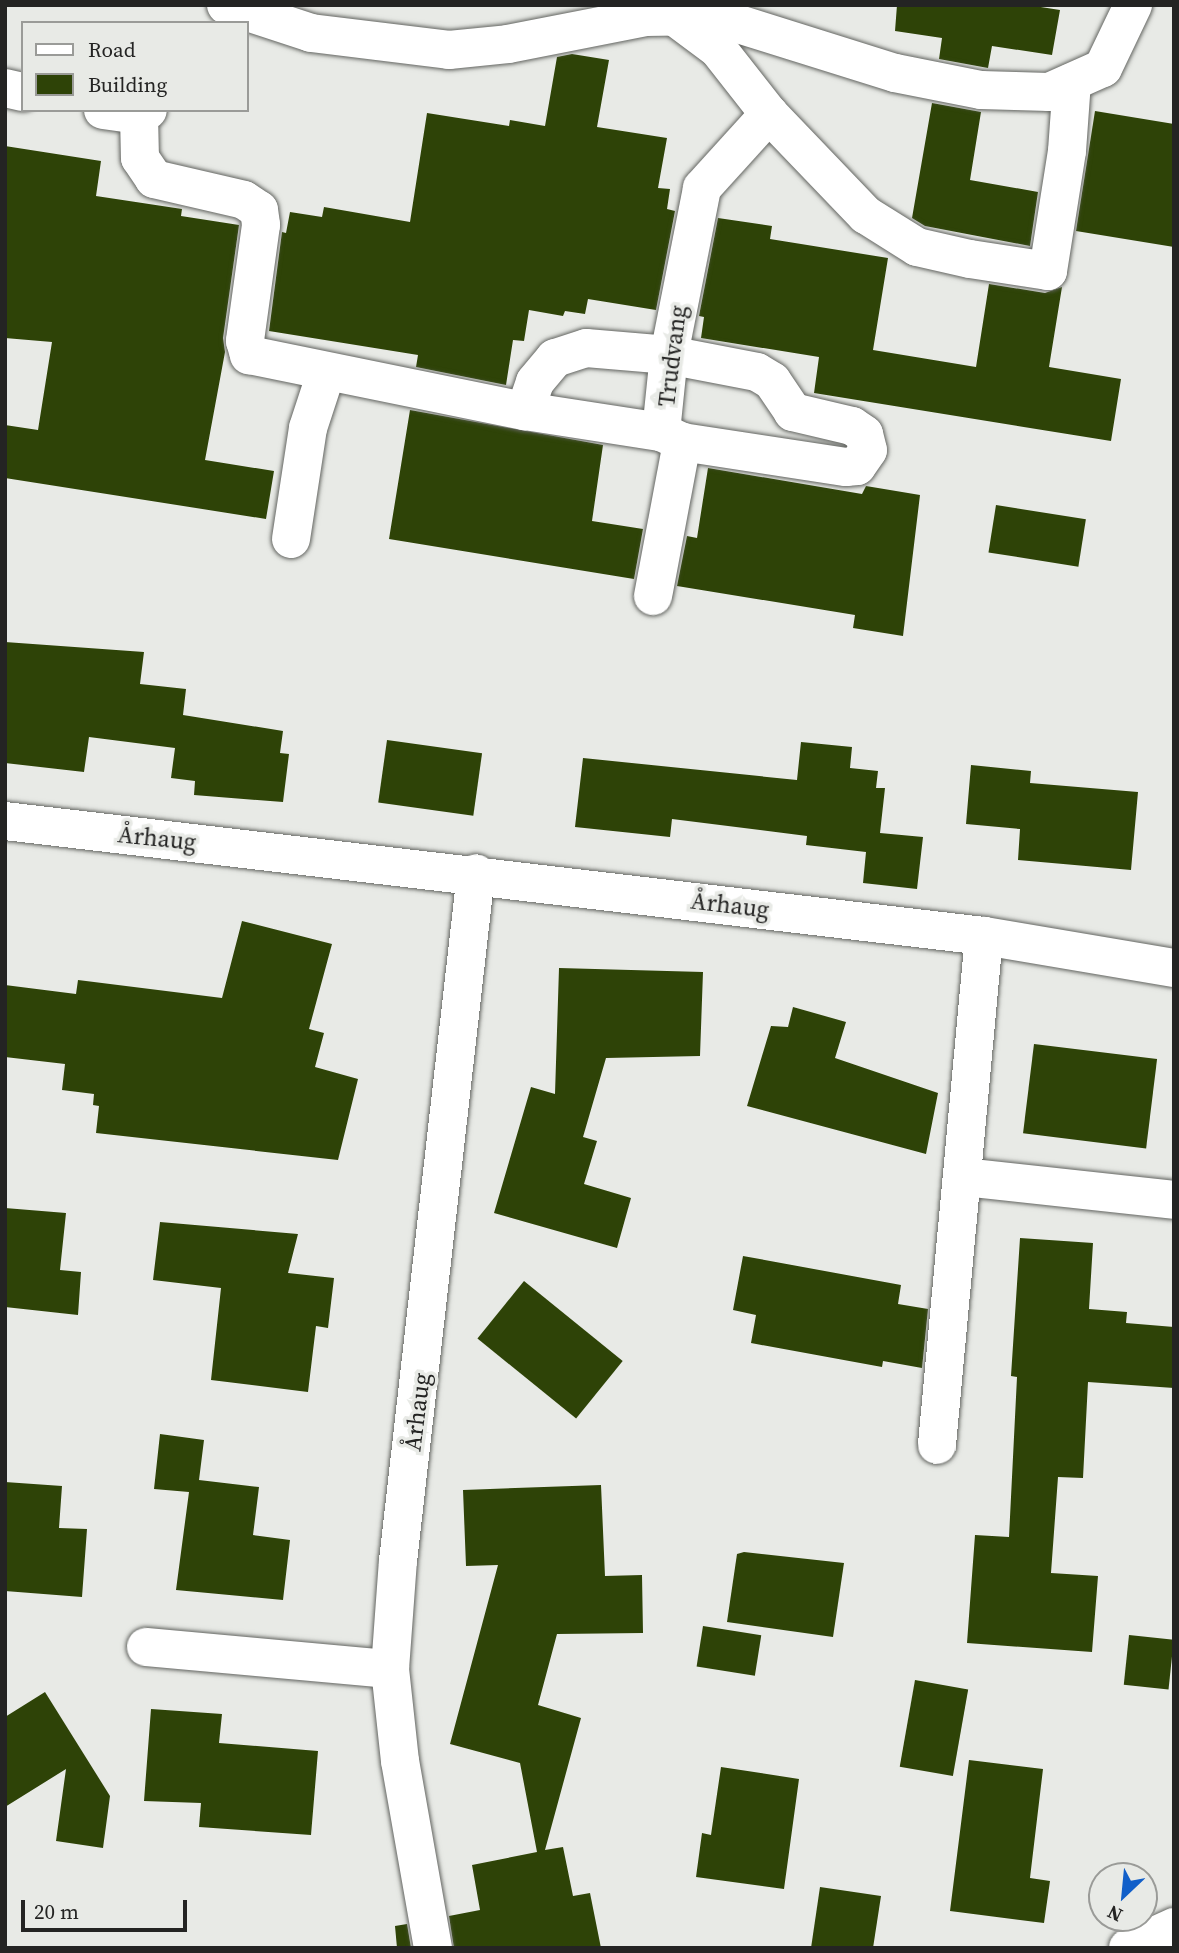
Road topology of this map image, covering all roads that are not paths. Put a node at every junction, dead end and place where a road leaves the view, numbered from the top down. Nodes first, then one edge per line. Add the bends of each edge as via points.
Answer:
1 (226, 5) edge
2 (1133, 5) edge
3 (671, 14) junction
4 (1072, 82) junction
5 (130, 112) edge
6 (769, 114) junction
7 (669, 355) junction
8 (326, 373) junction
9 (525, 411) junction
10 (672, 437) junction
11 (291, 539) dead end
12 (653, 596) dead end
13 (5, 821) edge
14 (476, 873) junction
15 (984, 936) junction
16 (1174, 968) edge
17 (962, 1177) junction
18 (1174, 1200) edge
19 (937, 1445) dead end
20 (146, 1647) dead end
21 (390, 1669) junction
22 (1174, 1927) edge
23 (433, 1948) edge
24 (1128, 1948) edge

1 - 3 street via 311,33 449,50 508,44
2 - 4 street via 1103,68
3 - 4 street via 713,16 895,73 981,90 1049,92
3 - 6 street via 718,49
4 - 6 street via 1067,151 1048,271 947,255 896,237 866,215
5 - 8 street, Trudvang via 140,158 154,179 244,200 258,210 261,225 245,341 249,355
6 - 7 street, Trudvang via 702,188
7 - 9 street via 586,348 555,358 535,382
7 - 10 street, Trudvang
7 - 10 street via 757,372 772,381 793,412 852,426 864,434 869,450 857,466 846,467
8 - 9 street, Trudvang
8 - 11 street via 308,428
9 - 10 street, Trudvang
10 - 12 street
13 - 14 street, Århaug
14 - 15 street, Århaug
14 - 21 street, Århaug via 397,1562
15 - 16 street, Århaug
15 - 17 street
17 - 18 street
17 - 19 street
20 - 21 street
21 - 23 street, Århaug via 400,1761
22 - 24 street

